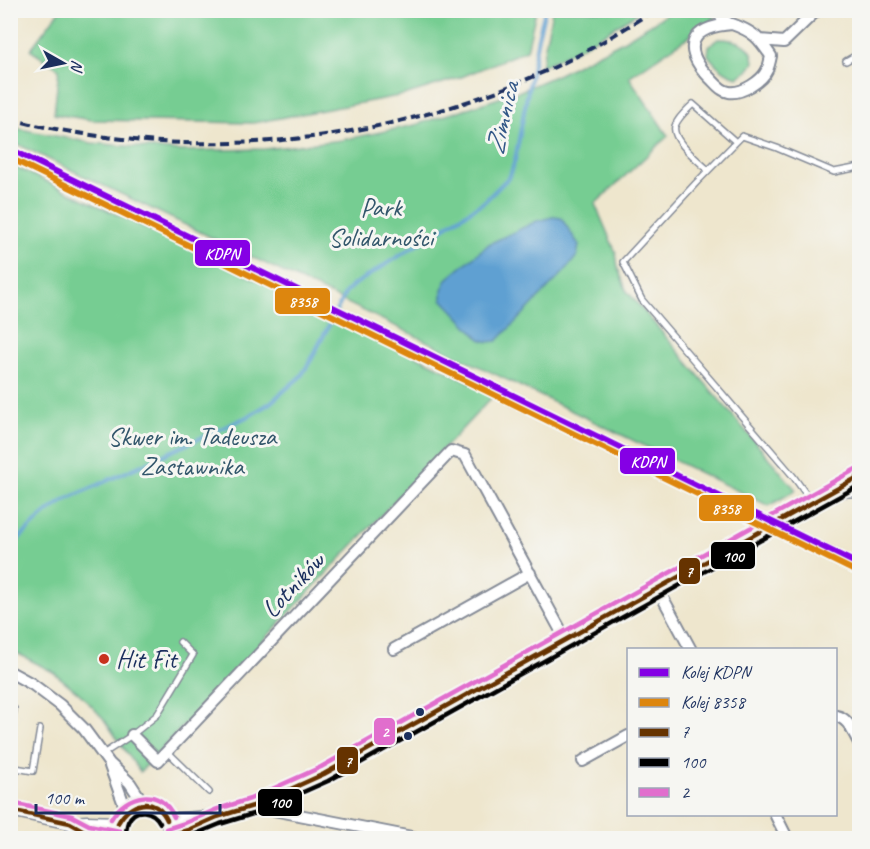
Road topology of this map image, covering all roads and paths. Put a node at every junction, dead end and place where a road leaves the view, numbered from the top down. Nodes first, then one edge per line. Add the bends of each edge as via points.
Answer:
1 (709, 10) edge
2 (817, 10) edge
3 (732, 24) junction
4 (760, 40) junction
5 (784, 42) junction
6 (860, 53) edge
7 (771, 56) junction
8 (846, 61) dead end
9 (736, 142) junction
10 (860, 167) edge
11 (708, 170) junction
12 (860, 477) edge
13 (860, 490) edge
14 (832, 491) junction
15 (812, 503) junction
16 (530, 573) junction
17 (658, 589) junction
18 (566, 640) junction
19 (180, 642) dead end
20 (690, 648) edge
21 (394, 649) dead end
22 (10, 672) edge
23 (14, 709) dead end
24 (837, 716) edge
25 (40, 729) dead end
26 (10, 735) edge
27 (132, 735) junction
28 (627, 737) edge
29 (860, 744) edge
30 (167, 751) junction
31 (106, 758) junction
32 (583, 761) dead end
33 (10, 767) edge
34 (209, 792) dead end
35 (143, 803) junction
36 (253, 806) junction
37 (10, 810) edge
38 (126, 810) junction
39 (776, 816) edge
40 (217, 817) junction
41 (167, 820) junction
42 (70, 823) junction
43 (118, 823) junction
44 (168, 837) edge
45 (119, 838) edge
46 (417, 838) edge
47 (787, 838) edge

1 - 3 street
2 - 5 street
3 - 4 street via 749,30
3 - 7 street via 708,28 693,42 695,59 721,88 734,92 759,81
4 - 5 street
4 - 7 street
5 - 7 street
6 - 8 lane
9 - 10 lane via 742,136 834,172
9 - 11 lane
9 - 11 lane via 693,104 680,117 676,137
11 - 15 lane via 623,262 642,300
12 - 14 street
13 - 14 street
14 - 15 street
15 - 17 street
16 - 18 street
16 - 21 street
16 - 30 street, Lotników via 465,455 451,451
17 - 18 street
17 - 20 street
18 - 36 street via 324,774
19 - 27 lane via 193,655 157,715
22 - 31 street via 60,705
23 - 26 lane
24 - 29 street via 847,721
25 - 33 lane via 33,771
27 - 30 street, Lotników via 158,761
27 - 31 lane
28 - 32 street
30 - 34 lane
31 - 35 street
31 - 38 street
35 - 38 street
35 - 41 street via 162,812
36 - 40 street
36 - 46 street
37 - 42 street
38 - 43 street
39 - 47 street
40 - 41 street
40 - 44 street
41 - 44 street
42 - 43 street
42 - 45 street via 86,832
43 - 45 street

